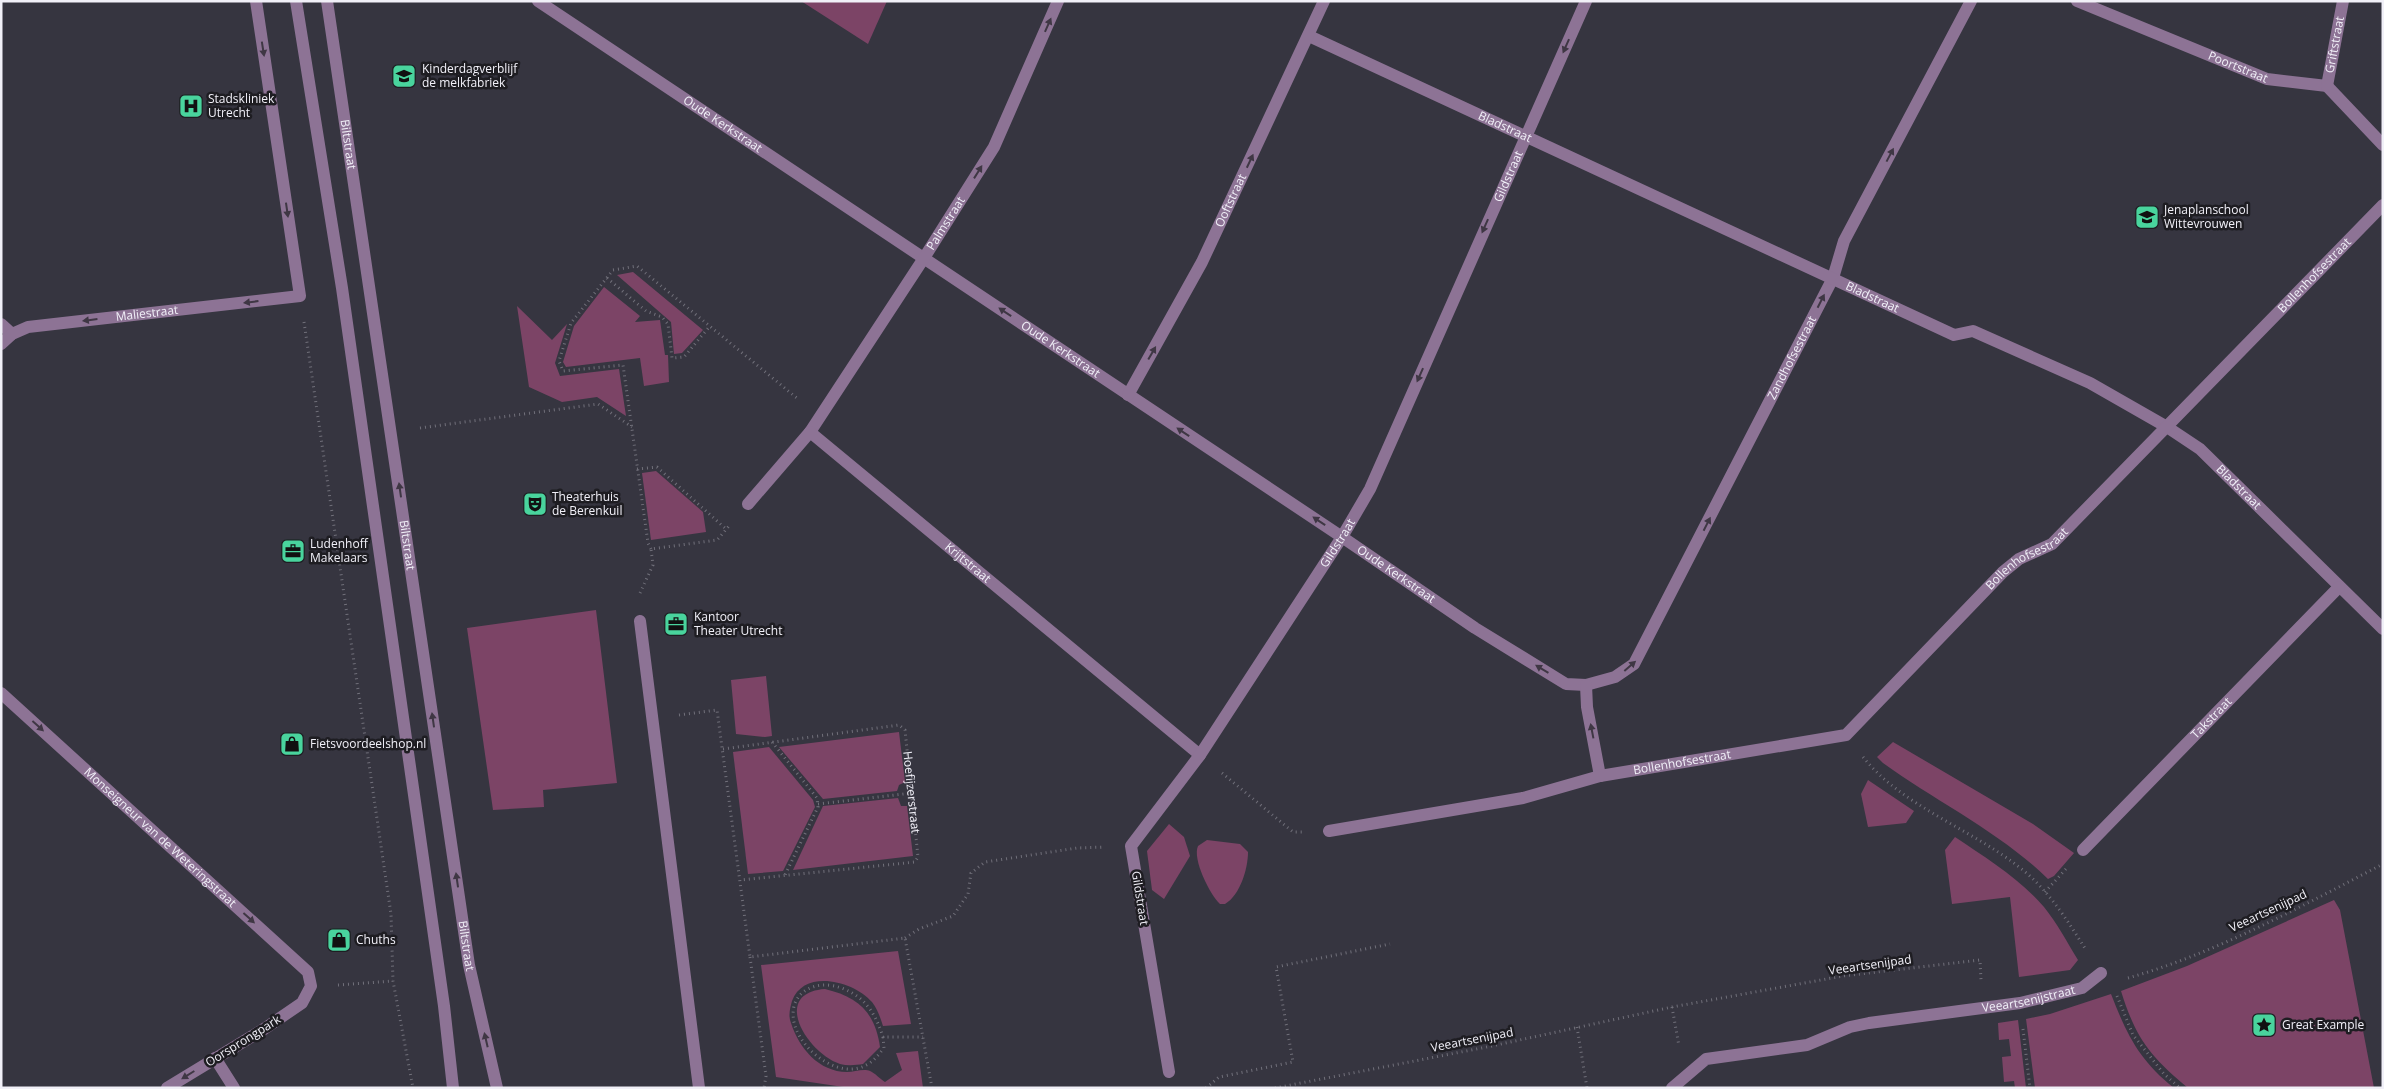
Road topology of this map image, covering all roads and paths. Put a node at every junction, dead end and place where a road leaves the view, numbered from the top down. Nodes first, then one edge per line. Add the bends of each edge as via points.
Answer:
1 (256, 1) edge
2 (296, 1) edge
3 (327, 1) edge
4 (538, 1) edge
5 (1058, 1) edge
6 (1324, 1) edge
7 (1586, 1) edge
8 (1970, 1) edge
9 (2077, 1) edge
10 (2343, 1) edge
11 (1309, 36) junction
12 (2327, 86) junction
13 (1525, 136) junction
14 (2383, 145) edge
15 (2383, 205) edge
16 (924, 258) junction
17 (606, 278) junction
18 (1833, 278) junction
19 (300, 296) junction
20 (1, 324) edge
21 (710, 326) junction
22 (12, 334) junction
23 (1, 344) edge
24 (1128, 395) junction
25 (820, 417) junction
26 (632, 427) junction
27 (2167, 427) junction
28 (420, 428) dead end
29 (810, 432) junction
30 (637, 469) junction
31 (748, 504) joint
32 (726, 529) junction
33 (1342, 537) junction
34 (651, 549) junction
35 (2339, 587) junction
36 (640, 620) joint
37 (2383, 629) edge
38 (1586, 685) junction
39 (1, 693) edge
40 (652, 719) junction
41 (1846, 734) junction
42 (771, 742) junction
43 (723, 749) junction
44 (1200, 755) junction
45 (1600, 776) junction
46 (912, 793) junction
47 (818, 804) junction
48 (1330, 831) joint
49 (1131, 846) junction
50 (2083, 850) dead end
51 (2383, 864) edge
52 (785, 875) junction
53 (741, 880) junction
54 (905, 938) junction
55 (1390, 944) dead end
56 (750, 957) junction
57 (2105, 976) junction
58 (393, 981) junction
59 (311, 986) junction
60 (1982, 987) dead end
61 (2020, 1003) junction
62 (1672, 1007) junction
63 (1577, 1027) junction
64 (883, 1037) junction
65 (923, 1037) junction
66 (1678, 1040) dead end
67 (215, 1058) junction
68 (1168, 1072) dead end
69 (167, 1088) edge
70 (234, 1088) edge
71 (412, 1088) edge
72 (453, 1088) edge
73 (497, 1088) edge
74 (700, 1088) edge
75 (764, 1088) edge
76 (932, 1088) edge
77 (1206, 1088) edge
78 (1275, 1088) edge
79 (1587, 1088) edge
80 (1672, 1088) edge
81 (2030, 1088) edge
82 (2180, 1088) edge

1 -> 19 street
2 - 72 street via 342,288
73 -> 3 street, Biltstraat via 469,965
4 - 16 street, Oude Kerkstraat
16 -> 5 street, Palmstraat via 994,147
6 - 11 street, Ooftstraat
7 -> 13 street, Gildstraat
18 -> 8 street, Zandhofsestraat via 1844,241
9 - 12 street, Poortstraat via 2267,79
10 - 12 street, Griftstraat
11 - 13 street, Bladstraat
24 -> 11 street, Ooftstraat via 1202,262
12 - 14 street
13 - 18 street, Bladstraat
13 -> 33 street, Gildstraat via 1370,489
15 - 27 street, Bollenhofsestraat
24 -> 16 street, Oude Kerkstraat
16 - 25 street, Palmstraat
17 - 21 path via 613,270 637,266
17 - 21 path via 646,311 662,317 668,324 672,358 684,357
17 - 26 path via 571,323 559,361 563,371 623,365
18 - 27 street, Bladstraat via 1954,335 1973,331 2090,383
38 -> 18 street, Zandhofsestraat via 1615,677 1634,664
19 -> 22 street, Maliestraat via 28,328
19 - 58 path via 391,914
20 - 22 street
21 - 25 path
22 - 23 street, Maliestraat
33 -> 24 street, Oude Kerkstraat
25 - 29 street, Palmstraat
26 - 28 path via 598,404
26 - 30 path
27 - 35 street, Bladstraat via 2200,450
27 - 41 street, Bollenhofsestraat via 2052,544 2019,559 2003,572
29 - 31 street
29 - 44 street, Krijtstraat
30 - 32 path via 657,467
30 - 34 path
31 - 32 path
32 - 34 path via 717,540
38 -> 33 street, Oude Kerkstraat via 1566,684 1475,628
33 - 44 street, Gildstraat
34 - 36 path via 653,565 638,598
35 - 37 street, Bladstraat
35 - 50 street, Takstraat
36 - 40 street
45 -> 38 street
39 -> 59 street, Monseigneur van de Weteringstraat via 308,972
40 - 43 path via 717,710
40 - 74 street
41 - 45 street, Bollenhofsestraat
41 - 57 path via 1871,767 1897,789 2020,867 2045,892
42 - 43 path, Hoefijzerstraat
42 - 46 path, Hoefijzerstraat via 899,725 905,730
42 - 47 path via 817,798
43 - 53 path
44 - 48 path via 1293,832
44 - 49 street, Gildstraat
45 - 48 street, Bollenhofsestraat via 1523,798
46 - 47 path
46 - 52 path, Hoefijzerstraat via 918,857 915,862
47 - 52 path
49 - 54 path via 1077,848 986,862 972,873 968,894 953,916
49 - 68 street, Gildstraat
51 - 57 path, Veeartsenijpad via 2283,916 2201,951 2137,975
52 - 53 path, Hoefijzerstraat
53 - 56 path
54 - 56 path
54 - 65 path
55 - 77 path via 1276,966 1293,1062 1219,1078
56 - 75 path via 766,1076
57 - 61 street, Veeartsenijstraat via 2082,988
57 - 82 path via 2133,1036
58 - 59 path
58 - 71 path
59 - 67 street, Oorsprongpark via 302,1003
60 - 62 path, Veeartsenijpad via 1980,960 1843,976
61 - 80 street, Veeartsenijstraat via 1869,1023 1850,1027 1807,1046 1706,1059
61 - 81 path
62 - 63 path, Veeartsenijpad
62 - 66 path
63 - 78 path, Veeartsenijpad
63 - 79 path
64 - 64 path via 866,1002 843,988 829,984 814,986 800,994 796,1002 795,1026 800,1038 829,1064 846,1069 867,1065 884,1048
64 - 65 path
65 - 76 path
67 -> 69 street, Oorsprongpark
67 - 70 street

